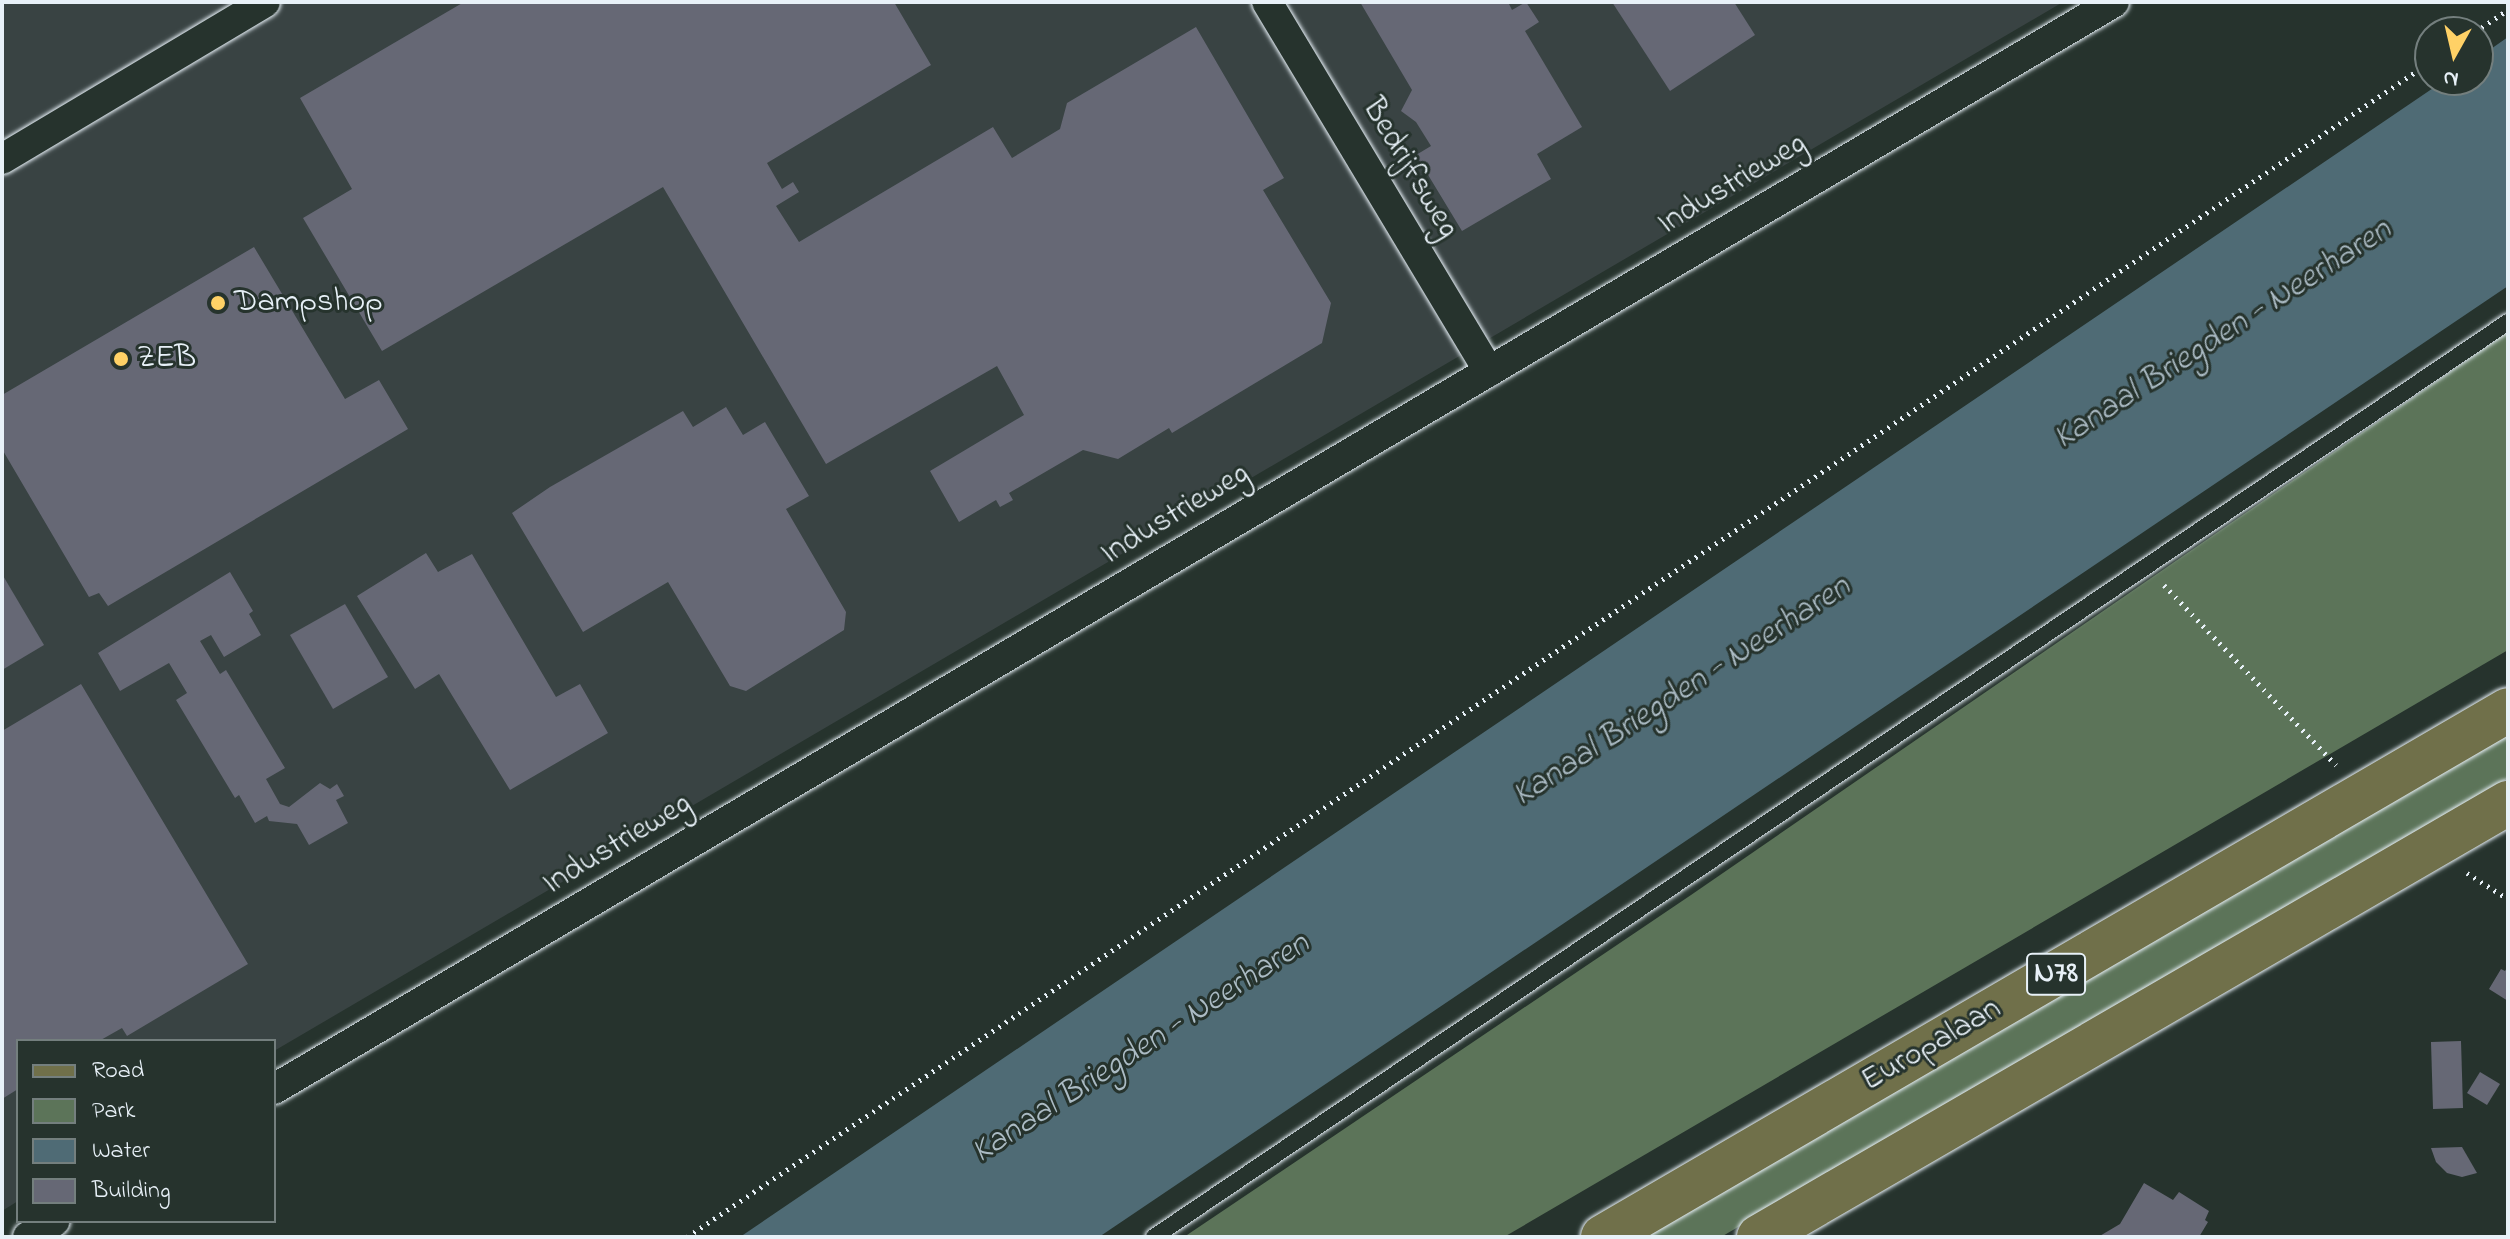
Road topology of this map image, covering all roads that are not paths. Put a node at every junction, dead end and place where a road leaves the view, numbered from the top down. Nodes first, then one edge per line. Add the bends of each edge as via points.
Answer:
1 (265, 2) edge
2 (1267, 2) edge
3 (2114, 2) edge
4 (2, 159) edge
5 (2508, 322) edge
6 (1489, 372) junction
7 (2508, 710) edge
8 (2508, 803) edge
9 (276, 1088) edge
10 (52, 1223) edge
11 (28, 1237) edge
12 (1154, 1237) edge
13 (1603, 1237) edge
14 (1759, 1237) edge

1 - 4 street
2 - 6 street, Bedrijfsweg
3 - 6 street, Industrieweg
5 - 12 lane
6 - 9 street, Industrieweg
7 - 13 main road, Europalaan / N78
8 - 14 main road, N78
10 - 11 street

